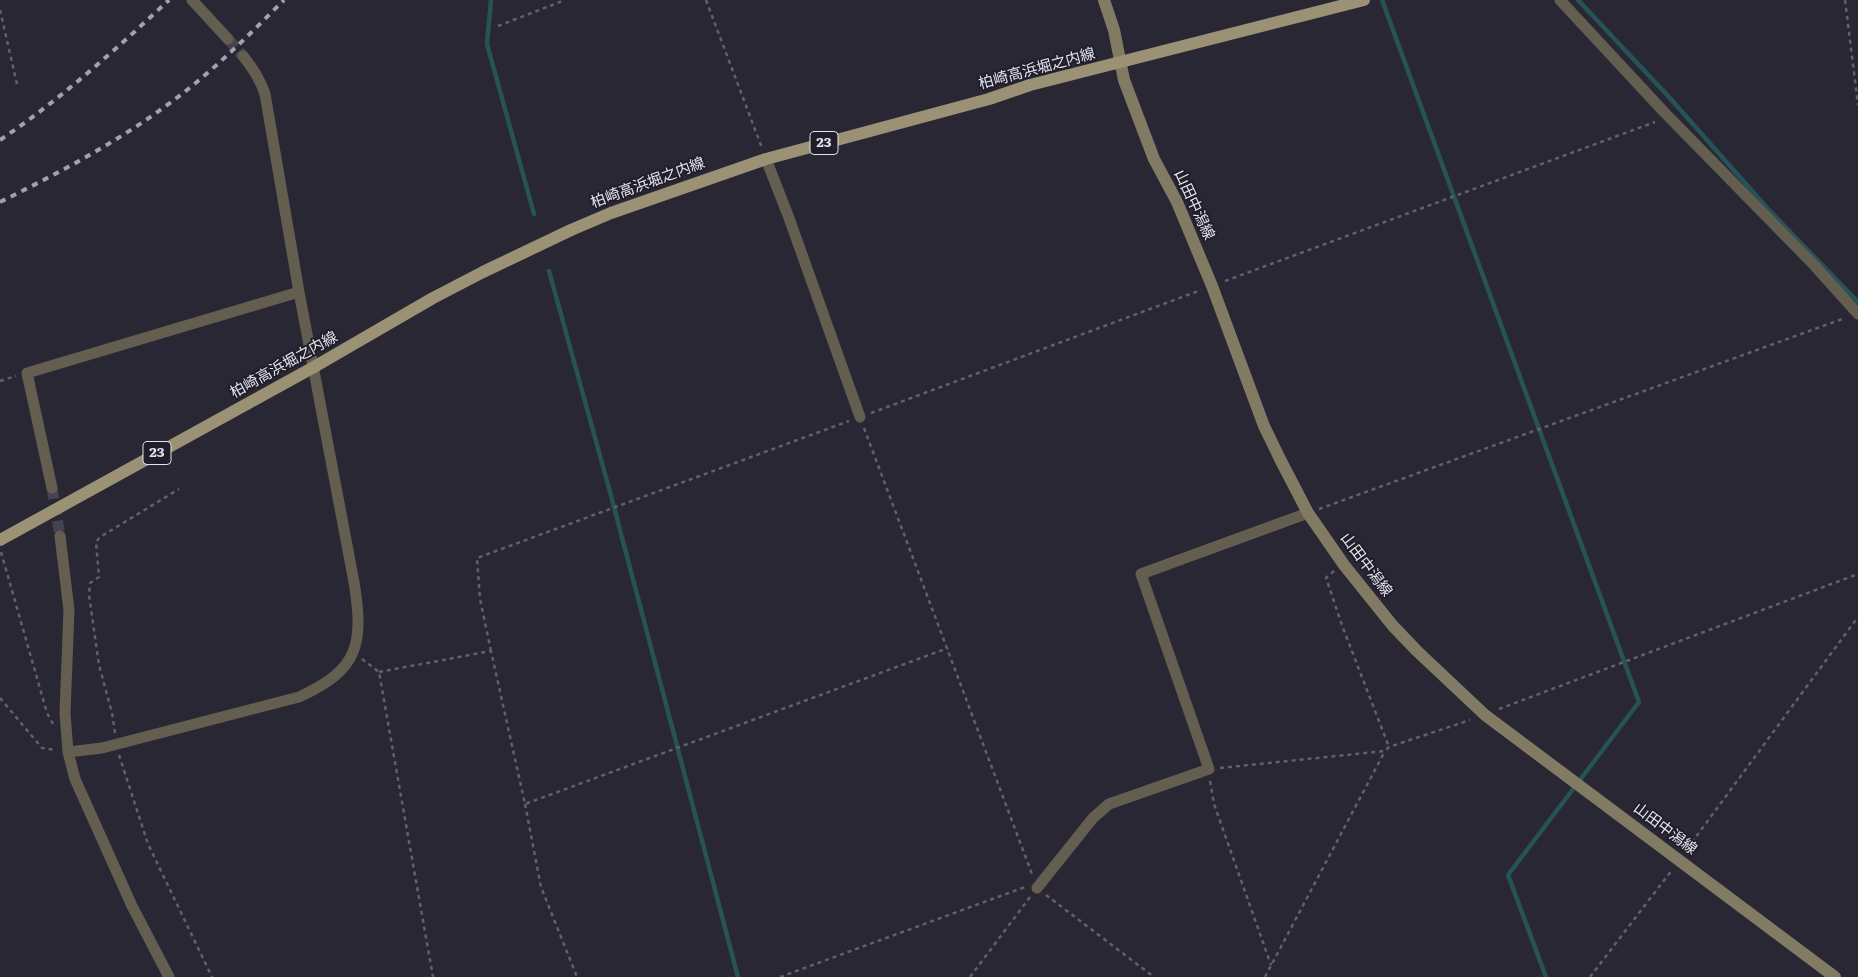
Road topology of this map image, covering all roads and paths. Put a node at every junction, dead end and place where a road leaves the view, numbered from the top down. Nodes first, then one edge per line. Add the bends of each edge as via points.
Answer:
1 (192, 0) edge
2 (565, 0) edge
3 (706, 0) edge
4 (1104, 0) edge
5 (1364, 0) edge
6 (1560, 0) edge
7 (1845, 0) edge
8 (0, 10) edge
9 (498, 26) dead end
10 (228, 39) tunnel mouth
11 (243, 56) tunnel mouth
12 (1120, 63) junction
13 (17, 84) dead end
14 (1858, 105) edge
15 (1664, 112) junction
16 (766, 159) junction
17 (1212, 286) junction
18 (299, 292) junction
19 (1858, 314) edge
20 (314, 367) junction
21 (860, 417) junction
22 (52, 488) tunnel mouth
23 (179, 489) dead end
24 (1308, 513) junction
25 (60, 536) tunnel mouth
26 (0, 540) edge
27 (1, 551) edge
28 (1344, 565) junction
29 (1858, 574) edge
30 (1858, 617) edge
31 (948, 648) junction
32 (491, 651) junction
33 (352, 653) junction
34 (379, 672) junction
35 (0, 698) edge
36 (1485, 714) junction
37 (55, 728) dead end
38 (117, 743) junction
39 (1389, 747) junction
40 (1385, 751) junction
41 (68, 752) junction
42 (1209, 770) junction
43 (525, 804) junction
44 (1679, 860) junction
45 (1037, 888) junction
46 (1271, 964) junction
47 (169, 977) edge
48 (212, 977) edge
49 (433, 977) edge
50 (577, 977) edge
51 (780, 977) edge
52 (970, 977) edge
53 (1154, 977) edge
54 (1265, 977) edge
55 (1590, 977) edge
56 (1835, 977) edge

1 - 10 street
2 - 9 path
3 - 16 path
4 - 12 main road, 山田中潟線
5 - 12 main road, 柏崎高浜堀之内線 / 23
6 - 15 street
7 - 14 path
8 - 13 path
11 - 18 street via 262,83 265,94
12 - 16 main road, 柏崎高浜堀之内線 / 23
12 - 17 main road, 山田中潟線 via 1154,159 1177,202
15 - 17 path via 1654,123
15 - 19 street
16 - 20 main road, 柏崎高浜堀之内線 / 23 via 571,230 433,298
16 - 21 street
17 - 21 path
17 - 24 main road, 山田中潟線 via 1264,426
18 - 20 street
18 - 22 street via 27,373
19 - 24 path
20 - 26 main road, 柏崎高浜堀之内線 / 23
20 - 33 street via 358,609 358,632
21 - 31 path
21 - 32 path via 477,558 480,599
23 - 38 path via 96,542 99,577 90,584 89,595 99,665
24 - 28 main road, 山田中潟線
24 - 42 street via 1141,574
25 - 41 street via 70,610 65,713
27 - 37 path via 47,713
28 - 36 main road, 山田中潟線 via 1393,626
28 - 39 path via 1326,578
29 - 36 path
30 - 44 path
31 - 43 path
31 - 45 path
32 - 34 path
32 - 43 path
33 - 34 path
33 - 38 street via 338,674 322,687 299,697
34 - 49 path
35 - 41 path via 42,748
36 - 39 path
36 - 44 main road, 山田中潟線
38 - 41 street
38 - 48 path via 148,844
39 - 40 path
40 - 42 path
40 - 46 path
41 - 47 street via 75,779 132,906
42 - 45 street via 1109,804 1093,818
42 - 46 path via 1214,804
43 - 50 path via 541,887
44 - 55 path
44 - 56 main road, 山田中潟線
45 - 51 path via 1025,887
45 - 52 path
45 - 53 path
46 - 54 path

